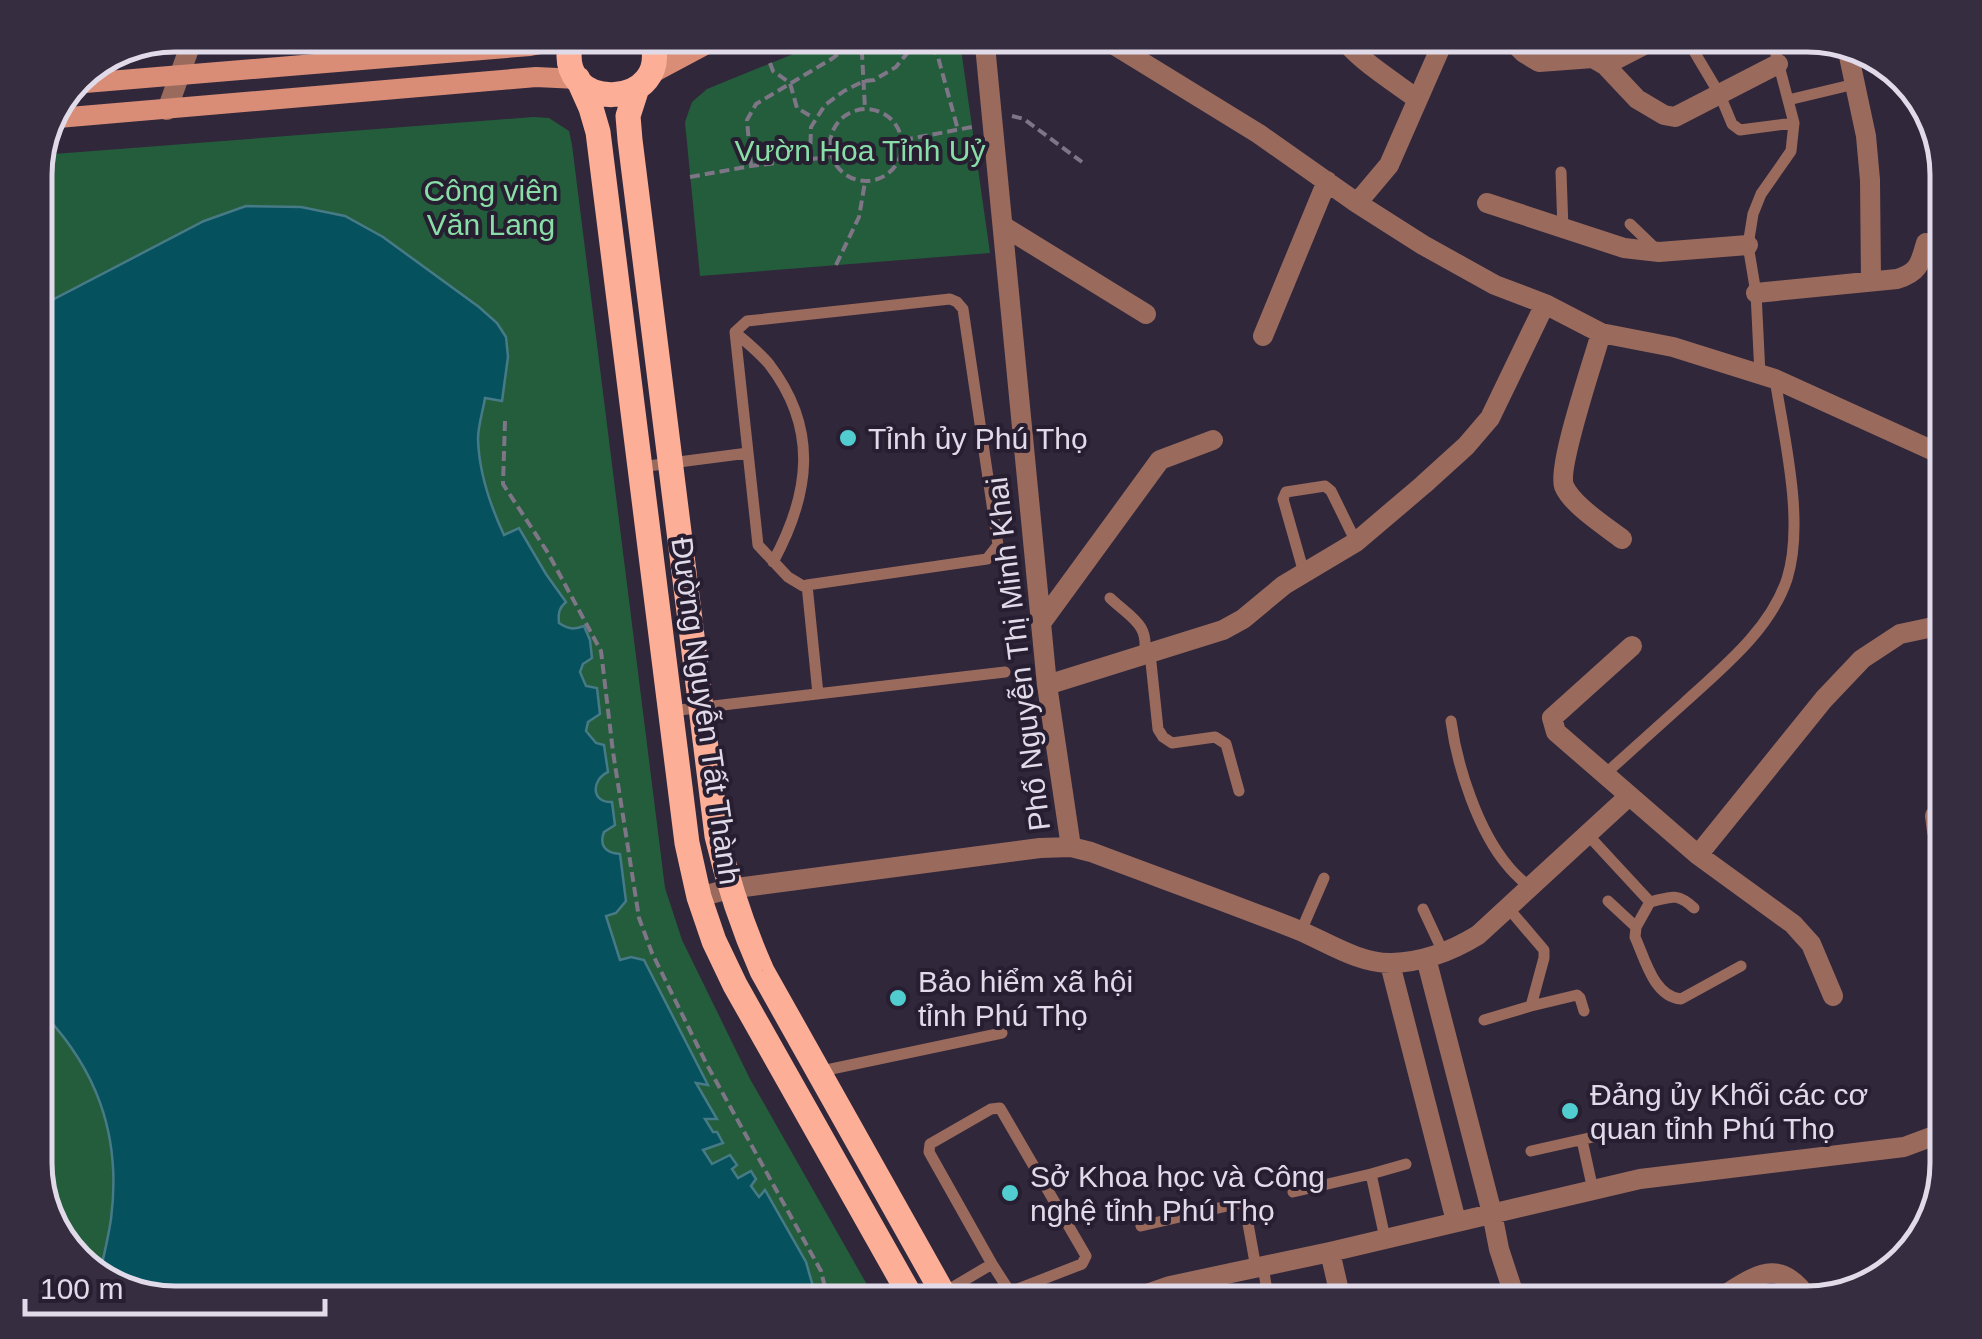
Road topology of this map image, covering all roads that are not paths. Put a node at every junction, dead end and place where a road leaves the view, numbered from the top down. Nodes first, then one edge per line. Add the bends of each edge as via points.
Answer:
1 (187, 53) edge
2 (448, 53) edge
3 (569, 53) edge
4 (654, 53) edge
5 (692, 53) edge
6 (986, 53) edge
7 (1127, 53) edge
8 (1356, 53) edge
9 (1438, 53) edge
10 (1526, 53) edge
11 (1629, 53) edge
12 (1695, 53) dead end
13 (1775, 53) edge
14 (1850, 61) edge
15 (1778, 64) junction
16 (1605, 65) junction
17 (179, 76) junction
18 (578, 79) junction
19 (643, 81) junction
20 (96, 82) edge
21 (1855, 84) junction
22 (1720, 95) junction
23 (1417, 99) junction
24 (1788, 100) junction
25 (167, 110) junction
26 (67, 117) edge
27 (1794, 124) junction
28 (1561, 172) dead end
29 (1327, 181) junction
30 (1357, 204) junction
31 (1487, 204) dead end
32 (1630, 224) dead end
33 (1003, 226) junction
34 (1563, 230) junction
35 (1926, 243) dead end
36 (1748, 245) junction
37 (1659, 252) junction
38 (1871, 281) junction
39 (1756, 292) junction
40 (1544, 304) junction
41 (1146, 314) dead end
42 (734, 332) junction
43 (1601, 333) junction
44 (1263, 336) dead end
45 (1768, 377) junction
46 (1212, 440) dead end
47 (1930, 449) edge
48 (748, 453) junction
49 (670, 463) junction
50 (640, 467) junction
51 (1622, 540) dead end
52 (1356, 542) junction
53 (773, 562) junction
54 (1304, 573) junction
55 (807, 585) junction
56 (1110, 598) dead end
57 (1041, 622) junction
58 (1930, 628) edge
59 (1632, 646) dead end
60 (1147, 654) junction
61 (1005, 672) dead end
62 (1047, 686) junction
63 (818, 694) junction
64 (701, 708) junction
65 (671, 712) junction
66 (1451, 721) dead end
67 (1604, 776) junction
68 (1239, 791) dead end
69 (1628, 797) junction
70 (1588, 835) junction
71 (1071, 847) junction
72 (1698, 856) junction
73 (1324, 878) dead end
74 (1530, 888) junction
75 (730, 890) junction
76 (699, 897) junction
77 (1608, 900) dead end
78 (1650, 902) junction
79 (1423, 908) dead end
80 (1694, 908) dead end
81 (1508, 909) junction
82 (1636, 927) junction
83 (1301, 931) junction
84 (1435, 955) junction
85 (1390, 964) junction
86 (1741, 966) dead end
87 (1833, 996) dead end
88 (1531, 1006) junction
89 (1584, 1012) dead end
90 (1484, 1020) dead end
91 (1002, 1033) dead end
92 (817, 1072) junction
93 (1638, 1127) dead end
94 (1930, 1138) edge
95 (1582, 1140) junction
96 (1530, 1151) dead end
97 (1406, 1164) dead end
98 (1371, 1174) junction
99 (1593, 1190) junction
100 (1292, 1192) dead end
101 (1492, 1213) junction
102 (1456, 1221) junction
103 (1141, 1226) dead end
104 (1384, 1238) junction
105 (1330, 1252) junction
106 (992, 1264) junction
107 (1260, 1267) junction
108 (906, 1286) edge
109 (939, 1286) edge
110 (963, 1286) edge
111 (1006, 1286) edge
112 (1025, 1286) edge
113 (1170, 1286) edge
114 (1265, 1286) edge
115 (1338, 1286) edge
116 (1512, 1286) edge
117 (1738, 1286) edge
118 (1800, 1286) edge

1 - 17 street
2 - 17 main road
3 - 18 main road, Đường Nguyễn Tất Thành
4 - 19 main road, Đường Nguyễn Tất Thành
5 - 19 main road
6 - 33 street, Phố Nguyễn Thị Minh Khai
7 - 29 street
8 - 23 street
9 - 23 street
10 - 16 street via 1539,62 1592,58
11 - 16 street
12 - 22 lane
13 - 15 lane
14 - 21 street
15 - 22 street
15 - 24 lane
16 - 22 street via 1637,99 1664,115
17 - 20 main road
17 - 25 street
18 - 19 main road via 600,95 622,95
18 - 25 main road via 536,77
18 - 50 main road, Đường Nguyễn Tất Thành via 598,132
19 - 49 main road, Đường Nguyễn Tất Thành via 628,124
21 - 24 lane
21 - 38 street via 1870,180
22 - 27 lane via 1740,130
23 - 30 street via 1389,164
24 - 27 lane
25 - 26 main road
27 - 36 lane via 1791,150 1762,194
28 - 34 lane
29 - 30 street
29 - 44 street
30 - 40 street via 1495,285
31 - 34 street
32 - 37 lane
33 - 41 street
33 - 57 street, Phố Nguyễn Thị Minh Khai
34 - 37 street
35 - 38 street via 1910,275
36 - 37 street
36 - 39 lane
38 - 39 street
39 - 45 lane
40 - 43 street
40 - 52 street via 1490,418
42 - 48 lane
42 - 53 lane via 767,362 800,422 800,500
42 - 55 lane via 746,321 950,299 963,309 998,545 987,559
43 - 45 street
43 - 51 street via 1564,484
45 - 47 street
45 - 67 lane via 1793,500 1787,578 1771,612 1733,658
46 - 57 street via 1160,460
48 - 49 lane
48 - 53 lane via 758,545
49 - 50 lane
49 - 64 main road, Đường Nguyễn Tất Thành
50 - 65 main road, Đường Nguyễn Tất Thành
52 - 54 street
52 - 54 lane via 1331,491 1324,486 1286,492
53 - 55 lane
54 - 60 street via 1223,630
55 - 63 lane
56 - 60 lane via 1145,631
57 - 62 street, Phố Nguyễn Thị Minh Khai
58 - 72 street via 1900,634 1862,658
59 - 67 street via 1552,718 1556,732
60 - 62 street
60 - 68 lane via 1164,738 1172,743 1215,736 1226,744
61 - 63 lane
62 - 71 street, Phố Nguyễn Thị Minh Khai
63 - 64 lane
64 - 65 lane
64 - 75 main road, Đường Nguyễn Tất Thành
65 - 76 main road, Đường Nguyễn Tất Thành
66 - 74 lane via 1474,806 1508,868
67 - 69 street
69 - 70 street
69 - 72 street
70 - 74 street
70 - 78 lane
71 - 75 street
71 - 83 street
72 - 87 street via 1793,924 1811,944
73 - 83 lane
74 - 81 street
75 - 76 street
75 - 92 main road, Đường Nguyễn Tất Thành via 762,971
76 - 108 main road, Đường Nguyễn Tất Thành via 735,984
77 - 82 lane
78 - 80 lane via 1674,896
78 - 82 lane
79 - 84 lane
81 - 84 street via 1478,936
81 - 88 lane via 1544,950
82 - 86 lane via 1661,993 1671,998 1681,999
83 - 85 street
84 - 85 street
84 - 101 street
85 - 102 street
88 - 89 lane via 1577,994
88 - 90 lane
91 - 92 lane
92 - 109 main road, Đường Nguyễn Tất Thành
93 - 95 lane
94 - 99 street via 1904,1148
95 - 96 lane
95 - 99 lane
97 - 98 lane
98 - 100 lane
98 - 104 lane
99 - 101 street
101 - 102 street
101 - 116 street
102 - 104 street
103 - 107 lane via 1240,1203
104 - 105 street
105 - 107 street
105 - 115 street
106 - 110 lane
106 - 111 lane
106 - 112 lane via 929,1152 930,1144 1000,1108 1086,1256 1082,1264
107 - 113 street
107 - 114 lane
117 - 118 street via 1769,1274

